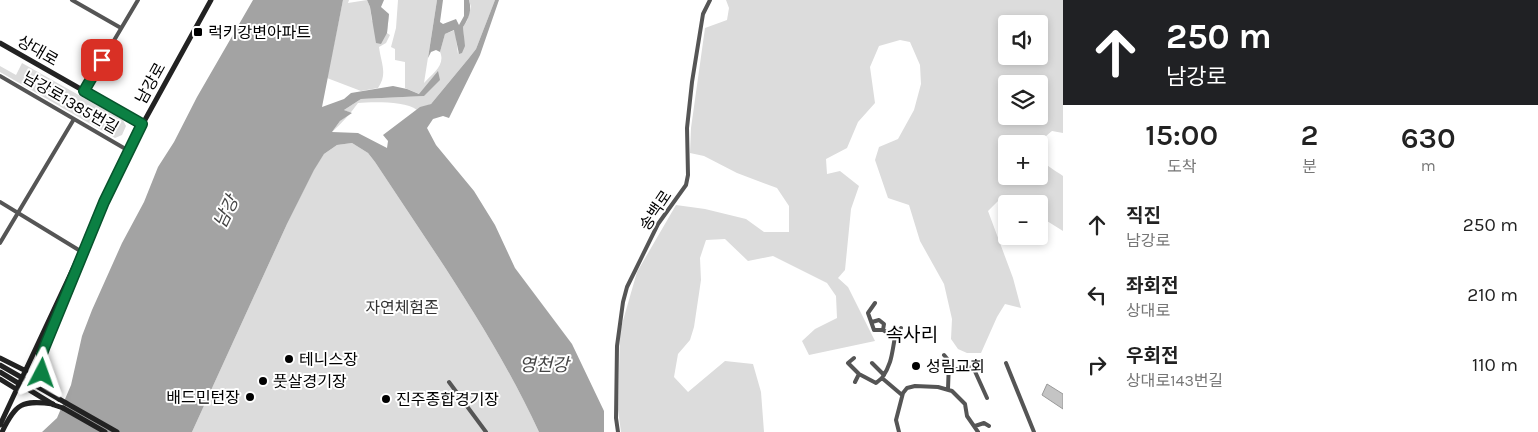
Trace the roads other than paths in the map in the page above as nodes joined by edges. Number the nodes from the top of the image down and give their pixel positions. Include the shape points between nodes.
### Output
1 (72, 0) edge
2 (138, 0) edge
3 (211, 0) edge
4 (710, 0) edge
5 (121, 28) junction
6 (0, 43) edge
7 (0, 76) edge
8 (84, 91) junction
9 (74, 119) junction
10 (142, 124) junction
11 (128, 151) junction
12 (0, 202) edge
13 (17, 212) junction
14 (91, 234) junction
15 (0, 243) edge
16 (82, 252) junction
17 (875, 303) dead end
18 (872, 322) junction
19 (901, 328) dead end
20 (883, 330) junction
21 (896, 337) junction
22 (944, 355) dead end
23 (0, 358) edge
24 (854, 358) dead end
25 (872, 363) dead end
26 (1006, 363) dead end
27 (0, 365) edge
28 (950, 370) junction
29 (26, 371) junction
30 (0, 372) edge
31 (859, 374) junction
32 (883, 377) junction
33 (0, 379) edge
34 (450, 382) dead end
35 (855, 382) dead end
36 (16, 389) junction
37 (948, 389) junction
38 (902, 395) junction
39 (987, 398) dead end
40 (60, 399) junction
41 (54, 404) junction
42 (0, 425) edge
43 (975, 426) junction
44 (989, 426) dead end
45 (2, 432) edge
46 (105, 432) edge
47 (117, 432) edge
48 (486, 432) edge
49 (618, 432) edge
50 (900, 432) edge
51 (978, 432) edge
52 (1034, 432) edge

1 - 5 street
2 - 5 street
3 - 10 street, 남강로
4 - 49 street, 송백로 via 703,14 691,89 686,185 658,224 622,302 616,346
5 - 8 street
6 - 8 street, 상대로
7 - 9 street, 남강로1385번길
8 - 10 street, 상대로
9 - 11 street, 남강로1385번길
9 - 13 street
10 - 11 street, 남강로
11 - 14 street, 남강로
12 - 13 street
13 - 15 street
13 - 16 street
14 - 16 street, 남강로
14 - 40 street via 42,354 45,380
16 - 29 street, 남강로
17 - 18 street via 868,310
18 - 20 street via 874,330
18 - 20 street via 879,320 884,324
19 - 21 street
20 - 21 street
21 - 32 street via 894,353
22 - 28 street
23 - 29 street
24 - 31 street via 848,363
25 - 32 street
26 - 52 street
27 - 40 street, bridge
28 - 37 street
28 - 39 street via 973,368
29 - 36 street, 남강로
30 - 41 street, bridge
31 - 32 street via 876,383
31 - 35 street
32 - 38 street
33 - 36 street
34 - 48 street
36 - 42 street, 남강로
37 - 38 street via 915,386
37 - 43 street via 965,404 967,416
38 - 50 street via 896,420
40 - 47 street
41 - 45 street via 34,401 21,405
41 - 46 street, bridge
43 - 44 street via 984,423
43 - 51 street

